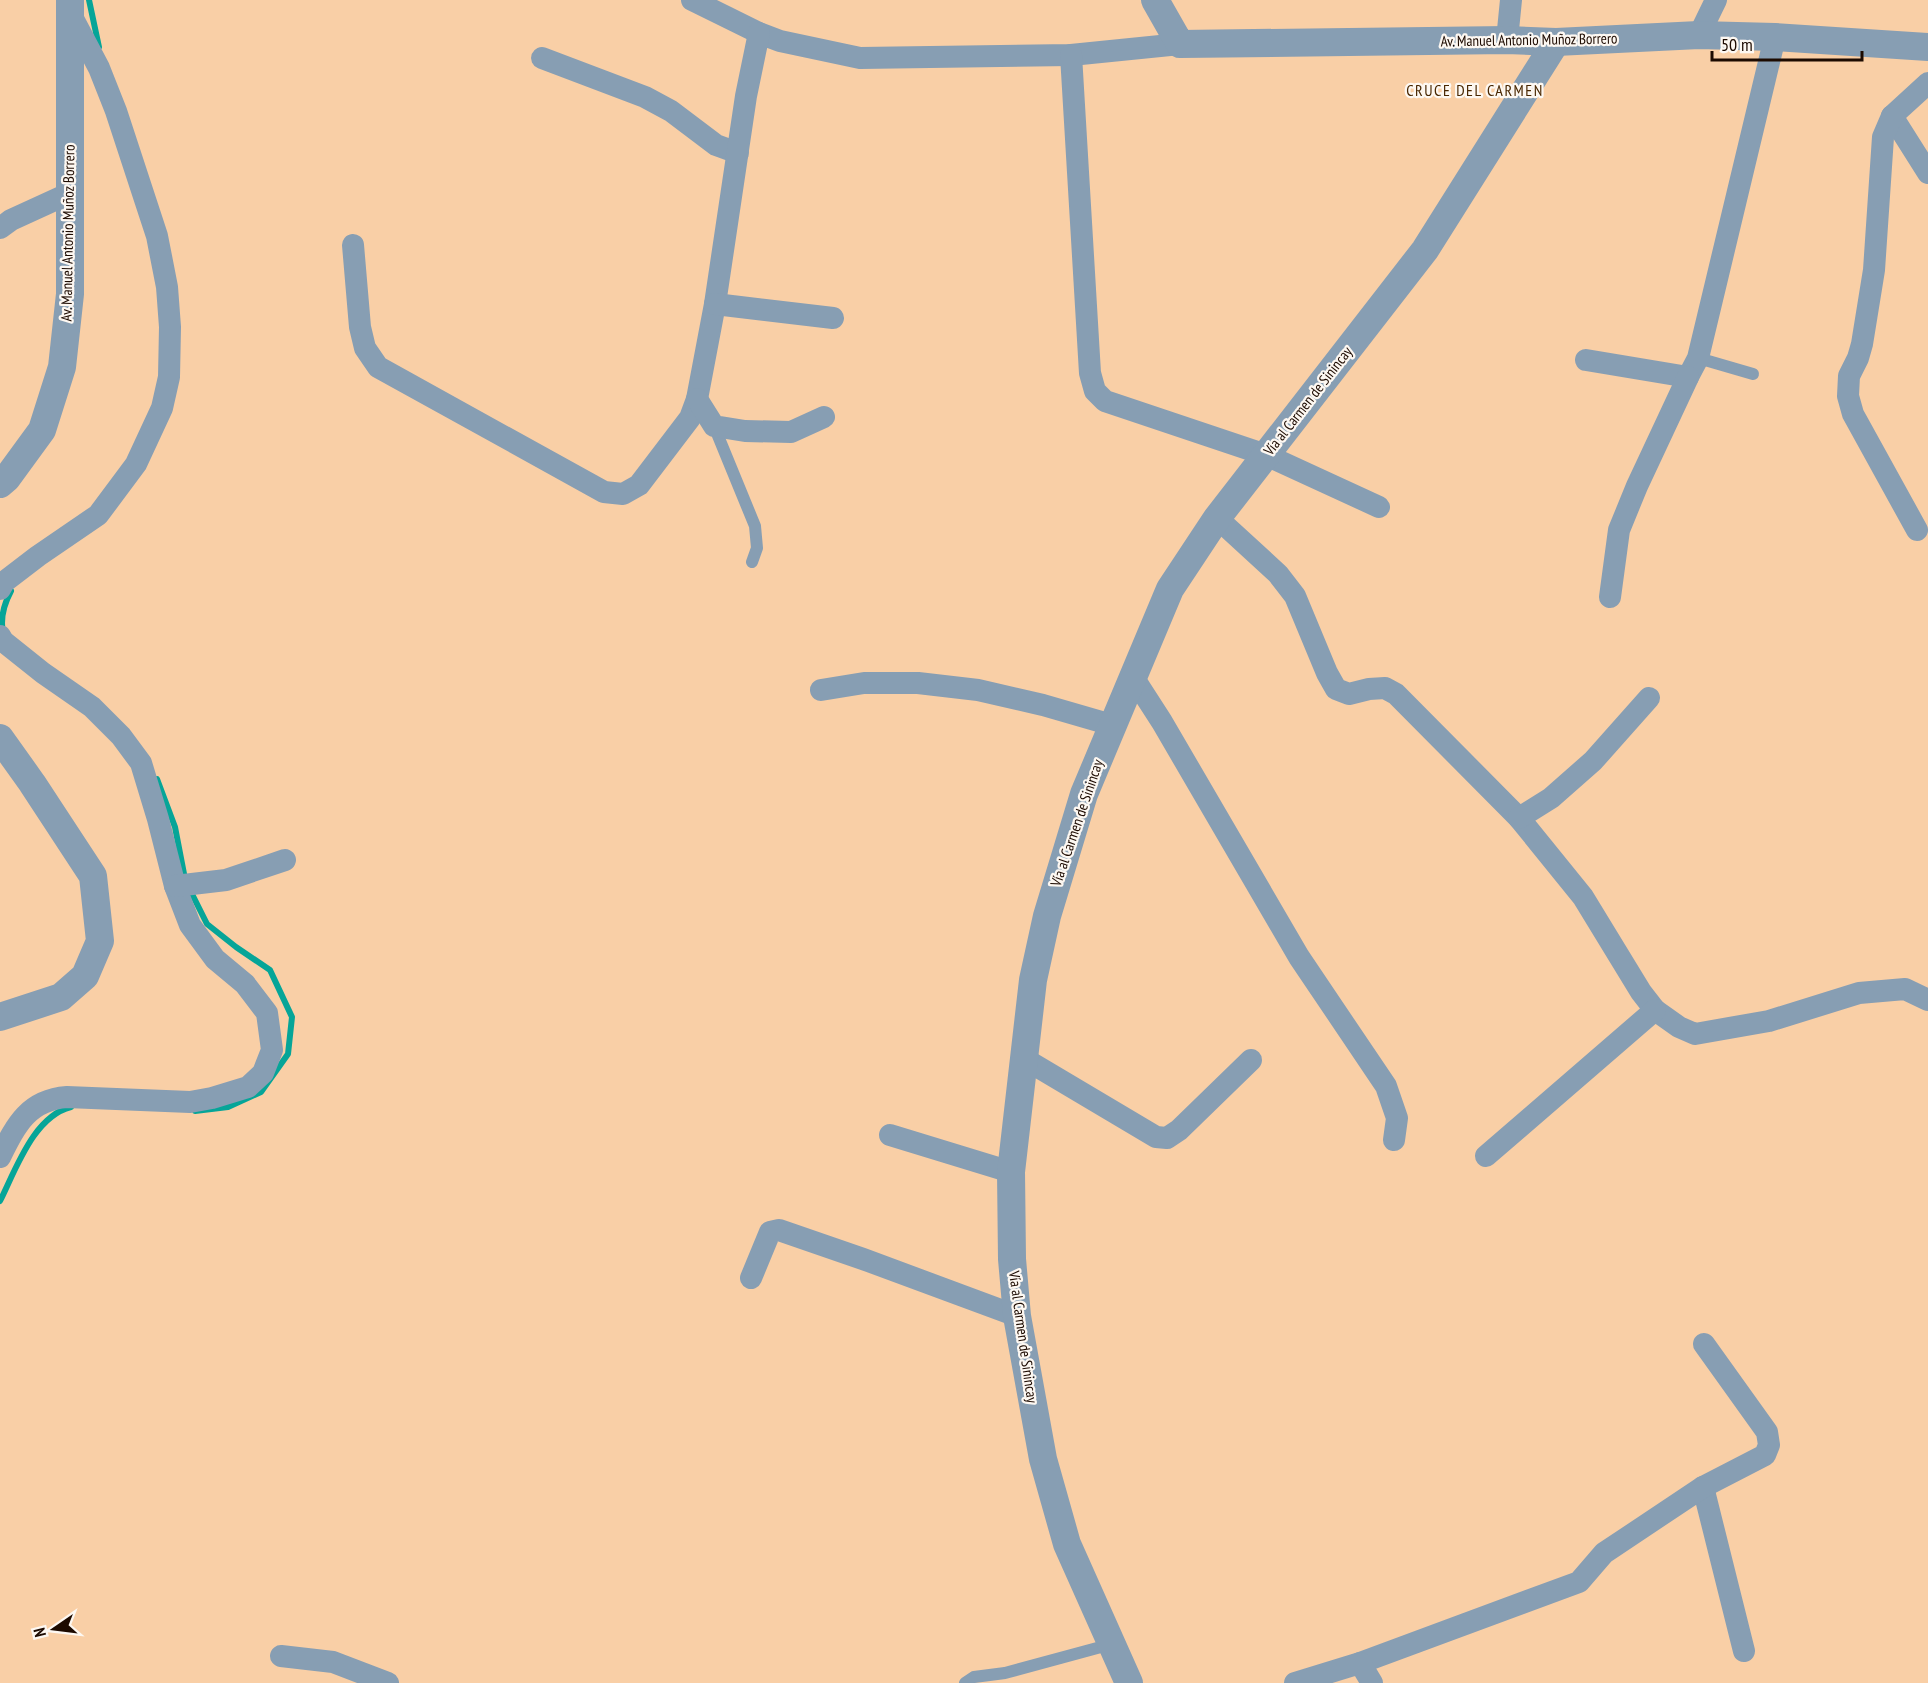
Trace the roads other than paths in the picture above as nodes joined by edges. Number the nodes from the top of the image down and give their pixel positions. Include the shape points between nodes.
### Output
1 (692, 0) edge
2 (1155, 0) edge
3 (1511, 0) edge
4 (1716, 0) edge
5 (70, 8) edge
6 (759, 33) junction
7 (1699, 35) junction
8 (1776, 38) junction
9 (1507, 40) junction
10 (1556, 42) junction
11 (1180, 44) junction
12 (1928, 47) edge
13 (1071, 55) junction
14 (542, 58) dead end
15 (1928, 83) edge
16 (1892, 116) junction
17 (738, 153) junction
18 (1928, 173) edge
19 (70, 193) junction
20 (0, 228) edge
21 (354, 245) dead end
22 (715, 304) junction
23 (833, 318) dead end
24 (1586, 360) dead end
25 (1693, 368) junction
26 (1754, 374) dead end
27 (697, 399) junction
28 (824, 417) dead end
29 (714, 426) junction
30 (1266, 455) junction
31 (0, 484) edge
32 (1379, 507) dead end
33 (1217, 518) junction
34 (1917, 530) dead end
35 (752, 562) dead end
36 (0, 589) edge
37 (1610, 597) dead end
38 (0, 636) edge
39 (1133, 677) junction
40 (821, 690) dead end
41 (1649, 698) dead end
42 (1112, 725) junction
43 (0, 738) edge
44 (1519, 818) junction
45 (285, 860) dead end
46 (175, 886) junction
47 (1928, 1000) edge
48 (1655, 1010) junction
49 (0, 1017) edge
50 (1023, 1058) junction
51 (1251, 1060) dead end
52 (890, 1135) dead end
53 (1394, 1140) dead end
54 (1486, 1156) dead end
55 (0, 1157) edge
56 (1011, 1173) junction
57 (751, 1278) dead end
58 (1017, 1316) junction
59 (1704, 1344) dead end
60 (1703, 1487) junction
61 (1112, 1644) junction
62 (1744, 1651) dead end
63 (281, 1656) dead end
64 (1360, 1663) junction
65 (388, 1683) edge
66 (965, 1683) edge
67 (1129, 1683) edge
68 (1295, 1683) edge
69 (1372, 1683) edge

1 - 6 street
2 - 11 street
3 - 9 street
4 - 7 street
5 - 19 street, Av. Manuel Antonio Muñoz Borrero
5 - 36 street via 116,111 158,236 167,287 169,377 162,408 136,464 98,515 38,556
6 - 13 street via 861,58
6 - 17 street
7 - 8 street, Av. Manuel Antonio Muñoz Borrero
7 - 10 street, Av. Manuel Antonio Muñoz Borrero
8 - 12 street, Av. Manuel Antonio Muñoz Borrero
8 - 25 street
9 - 10 street, Av. Manuel Antonio Muñoz Borrero
9 - 11 street, Av. Manuel Antonio Muñoz Borrero
10 - 30 street, Vía al Carmen de Sinincay via 1425,250
11 - 13 street
13 - 30 street via 1090,373 1095,391 1105,401
14 - 17 street via 645,97 716,145
15 - 16 street
16 - 18 street
16 - 34 street via 1883,137 1874,270 1858,358 1849,376 1848,396 1853,414
17 - 22 street
19 - 20 street
19 - 31 street, Av. Manuel Antonio Muñoz Borrero via 70,294 62,367 42,430
21 - 27 street via 360,327 365,348 378,367 604,492 623,494 639,485 690,418
22 - 23 street
22 - 27 street
24 - 25 street
25 - 26 lane
25 - 37 street via 1619,530
27 - 29 street
28 - 29 street via 790,432
29 - 35 lane via 755,526 757,548
30 - 32 street
30 - 33 street, Vía al Carmen de Sinincay
33 - 39 street, Vía al Carmen de Sinincay via 1170,589
33 - 44 street via 1278,574 1295,596 1336,689 1348,694 1385,688 1396,694
38 - 46 street via 43,673 92,707 141,763
39 - 42 street, Vía al Carmen de Sinincay
39 - 53 street via 1299,957 1386,1086 1397,1118
40 - 42 street via 864,683 918,683 978,690
41 - 44 street via 1593,761 1551,798
42 - 50 street, Vía al Carmen de Sinincay via 1084,794 1047,916 1033,980
43 - 49 street via 93,876 100,941 85,976 61,997
44 - 48 street via 1583,897
45 - 46 street via 226,880
46 - 55 street via 190,925 215,959 245,984 267,1013 272,1050 263,1073 248,1087 190,1102 53,1098 27,1114
47 - 48 street via 1905,989 1859,993 1769,1021 1695,1034
48 - 54 street
50 - 51 street via 1156,1137 1167,1138
50 - 56 street, Vía al Carmen de Sinincay
52 - 56 street
56 - 58 street, Vía al Carmen de Sinincay
57 - 58 street via 770,1232 779,1230
58 - 61 street, Vía al Carmen de Sinincay via 1046,1470 1067,1544
59 - 60 street via 1767,1432 1769,1445 1765,1455
60 - 62 street
60 - 64 street via 1604,1553 1579,1582
61 - 66 lane via 1005,1673 974,1677
61 - 67 street, Vía al Carmen de Sinincay
63 - 65 street via 333,1662
64 - 68 street
64 - 69 street

